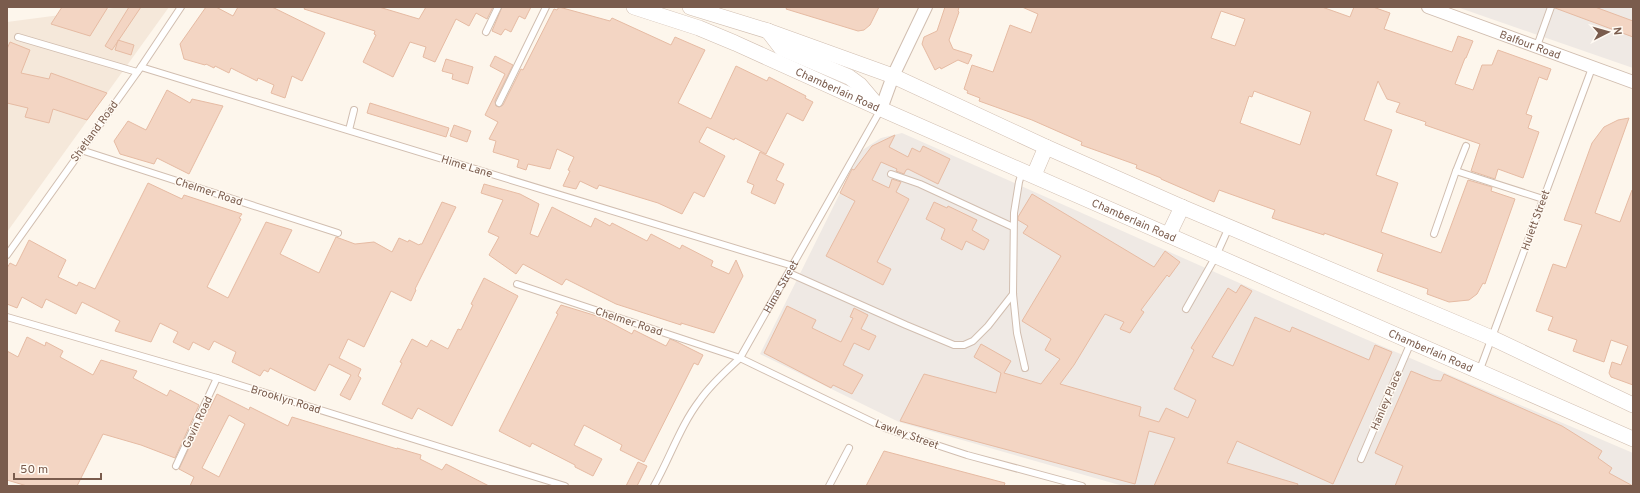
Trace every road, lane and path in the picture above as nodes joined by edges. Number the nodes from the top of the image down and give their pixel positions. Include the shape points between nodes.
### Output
1 (181, 7) edge
2 (498, 7) edge
3 (546, 7) edge
4 (634, 7) edge
5 (690, 7) edge
6 (926, 7) edge
7 (1428, 7) edge
8 (1551, 7) edge
9 (741, 23) junction
10 (768, 31) junction
11 (486, 32) dead end
12 (18, 37) dead end
13 (735, 43) junction
14 (1537, 46) junction
15 (141, 67) junction
16 (1592, 68) junction
17 (137, 72) junction
18 (893, 76) junction
19 (1633, 82) edge
20 (499, 103) dead end
21 (881, 109) junction
22 (354, 110) dead end
23 (349, 130) junction
24 (1466, 146) dead end
25 (1046, 147) junction
26 (81, 150) junction
27 (1456, 171) junction
28 (1028, 173) junction
29 (892, 174) dead end
30 (1543, 199) junction
31 (1182, 207) junction
32 (1014, 227) junction
33 (1229, 227) junction
34 (338, 233) dead end
35 (1169, 234) junction
36 (1434, 234) dead end
37 (7, 255) edge
38 (1216, 256) junction
39 (793, 266) junction
40 (788, 273) junction
41 (517, 284) dead end
42 (1013, 294) junction
43 (1186, 309) dead end
44 (7, 317) edge
45 (1492, 338) junction
46 (1411, 342) junction
47 (740, 358) junction
48 (1025, 368) dead end
49 (1479, 372) junction
50 (217, 378) junction
51 (1633, 405) edge
52 (1633, 439) edge
53 (849, 448) dead end
54 (1361, 459) dead end
55 (176, 466) dead end
56 (564, 486) edge
57 (654, 486) edge
58 (829, 486) edge
59 (1082, 486) edge

1 - 15 lane, Shetland Road
2 - 11 lane
3 - 20 lane
4 - 13 street, Chamberlain Road via 699,28
5 - 9 street
6 - 18 street, Hime Street
7 - 14 street, Balfour Road
8 - 14 lane
9 - 10 street
9 - 13 street
10 - 18 street
10 - 21 street via 781,48 849,77 860,85
12 - 17 lane
13 - 21 street, Chamberlain Road
14 - 16 street, Balfour Road
15 - 17 lane, Shetland Road
15 - 23 lane, Hime Lane
16 - 19 street, Balfour Road
16 - 30 lane, Hulett Street
17 - 26 lane, Shetland Road
18 - 21 street, Hime Street
18 - 25 street
21 - 28 street, Chamberlain Road
21 - 39 lane, Hime Street
22 - 23 lane
23 - 39 lane, Hime Lane
24 - 27 lane
25 - 28 street
25 - 31 street
26 - 34 lane, Chelmer Road
26 - 37 lane, Shetland Road
27 - 30 lane
27 - 36 lane
28 - 32 lane via 1018,190
28 - 35 street, Chamberlain Road
29 - 32 lane
30 - 45 lane, Hulett Street
31 - 33 street
31 - 35 street
32 - 42 lane
33 - 38 lane
33 - 45 street
35 - 38 street, Chamberlain Road
38 - 43 lane
38 - 46 street, Chamberlain Road
39 - 40 lane, Hime Street
40 - 42 lane via 954,345 973,342
40 - 47 lane, Hime Street
41 - 47 lane, Chelmer Road
42 - 48 lane via 1018,339
44 - 50 lane, Brooklyn Road
45 - 49 lane, Hulett Street
45 - 51 street
46 - 49 street, Chamberlain Road
46 - 54 lane, Hanley Place
47 - 57 lane, Hime Street via 700,400 674,443
47 - 59 lane, Lawley Street via 885,428 967,455
49 - 52 street, Chamberlain Road
50 - 55 lane, Gavin Road
50 - 56 lane, Brooklyn Road
53 - 58 lane

